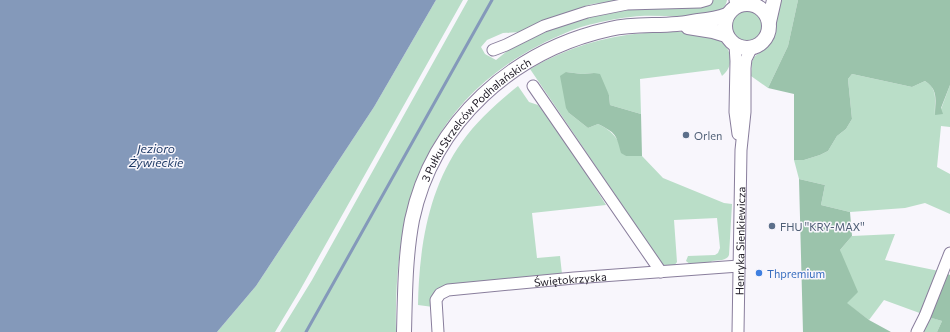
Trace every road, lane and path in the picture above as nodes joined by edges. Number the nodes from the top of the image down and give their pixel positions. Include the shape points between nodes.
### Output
1 (707, 0) edge
2 (774, 0) edge
3 (756, 2) edge
4 (733, 7) edge
5 (769, 22) junction
6 (676, 24) junction
7 (731, 40) junction
8 (752, 48) junction
9 (493, 50) dead end
10 (533, 86) dead end
11 (741, 150) junction
12 (950, 253) edge
13 (739, 266) junction
14 (661, 272) junction
15 (404, 332) edge
16 (438, 332) edge
17 (738, 332) edge
18 (917, 332) edge

1 - 9 street via 627,4 587,12 544,26
2 - 5 main road
3 - 4 main road
3 - 5 main road
4 - 6 main road via 715,19
4 - 7 main road via 725,25
5 - 8 main road via 765,39
6 - 7 main road via 716,31
6 - 15 main road, 3 Pułku Strzelców Podhalańskich via 626,26 570,40 511,72 473,105 435,158 416,207 406,263
7 - 8 main road via 741,48
7 - 11 street, Henryka Sienkiewicza via 736,61 735,112
8 - 11 street, Henryka Sienkiewicza via 745,65 745,112
10 - 14 street
11 - 13 street, Henryka Sienkiewicza
12 - 18 street via 926,316
13 - 14 street, Świętokrzyska
13 - 17 street, Henryka Sienkiewicza
14 - 16 street, Świętokrzyska via 574,278 484,290 448,290 440,294 436,300

